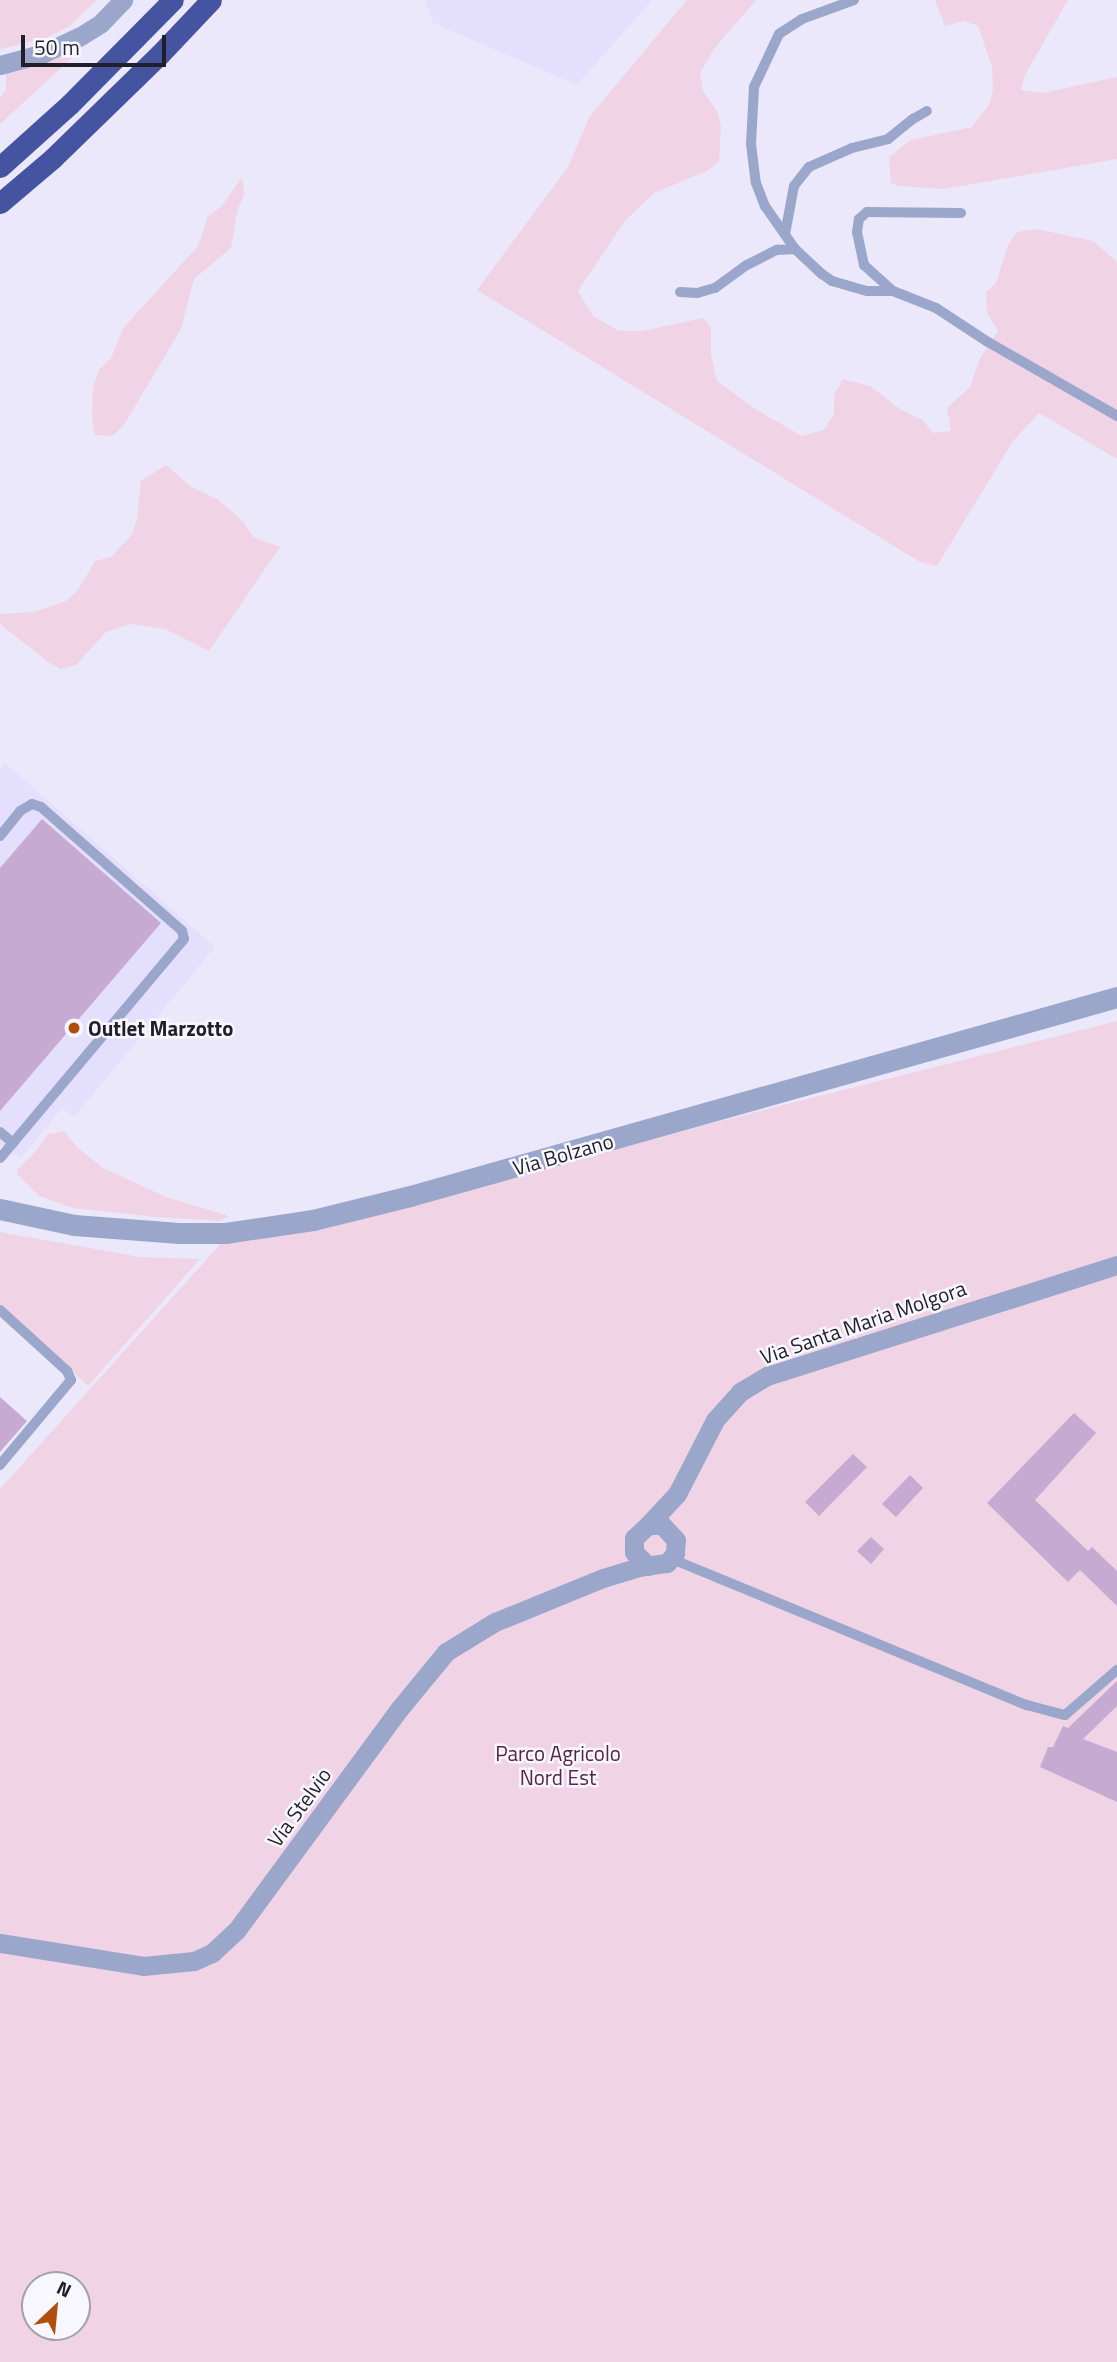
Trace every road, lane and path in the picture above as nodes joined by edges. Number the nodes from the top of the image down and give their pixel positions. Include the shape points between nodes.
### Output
1 (123, 0) edge
2 (173, 0) edge
3 (211, 0) edge
4 (854, 0) edge
5 (0, 65) edge
6 (927, 111) dead end
7 (0, 167) edge
8 (3, 201) edge
9 (961, 213) dead end
10 (785, 235) junction
11 (795, 249) junction
12 (893, 290) junction
13 (680, 292) dead end
14 (1117, 416) edge
15 (0, 836) edge
16 (1117, 998) edge
17 (0, 1132) edge
18 (13, 1143) junction
19 (0, 1158) edge
20 (0, 1209) edge
21 (1117, 1265) edge
22 (0, 1310) edge
23 (0, 1465) edge
24 (677, 1494) junction
25 (648, 1525) junction
26 (674, 1534) junction
27 (633, 1545) junction
28 (672, 1559) junction
29 (648, 1566) junction
30 (603, 1578) junction
31 (1117, 1670) edge
32 (0, 1943) edge

1 - 5 street via 102,23 79,37
2 - 7 highway
3 - 8 highway
4 - 10 lane via 802,19 779,34 754,87 751,144 756,183
6 - 10 lane via 888,139 852,148 809,167 794,186
9 - 12 lane via 867,212 859,219 858,245 864,265
10 - 11 lane
11 - 12 lane via 832,281 868,291
11 - 13 lane via 777,250 715,288
12 - 14 lane via 936,308
15 - 18 lane via 20,811 32,803 41,807 182,931 184,939
16 - 20 street, Via Bolzano via 313,1220 225,1233 153,1232 74,1225
17 - 18 lane
18 - 19 lane
21 - 24 street, Via Santa Maria Molgora via 767,1376 740,1392 715,1420
22 - 23 lane via 67,1371 71,1380
24 - 25 street
24 - 26 street
25 - 26 street via 662,1525
25 - 27 street via 637,1533
26 - 28 street via 677,1547
27 - 29 street via 637,1558
27 - 30 street, Via Stelvio
28 - 29 street via 661,1566
28 - 31 lane via 1027,1705 1065,1714
29 - 30 street, Via Stelvio
30 - 32 street, Via Stelvio via 495,1622 446,1652 236,1931 212,1953 194,1961 144,1966

